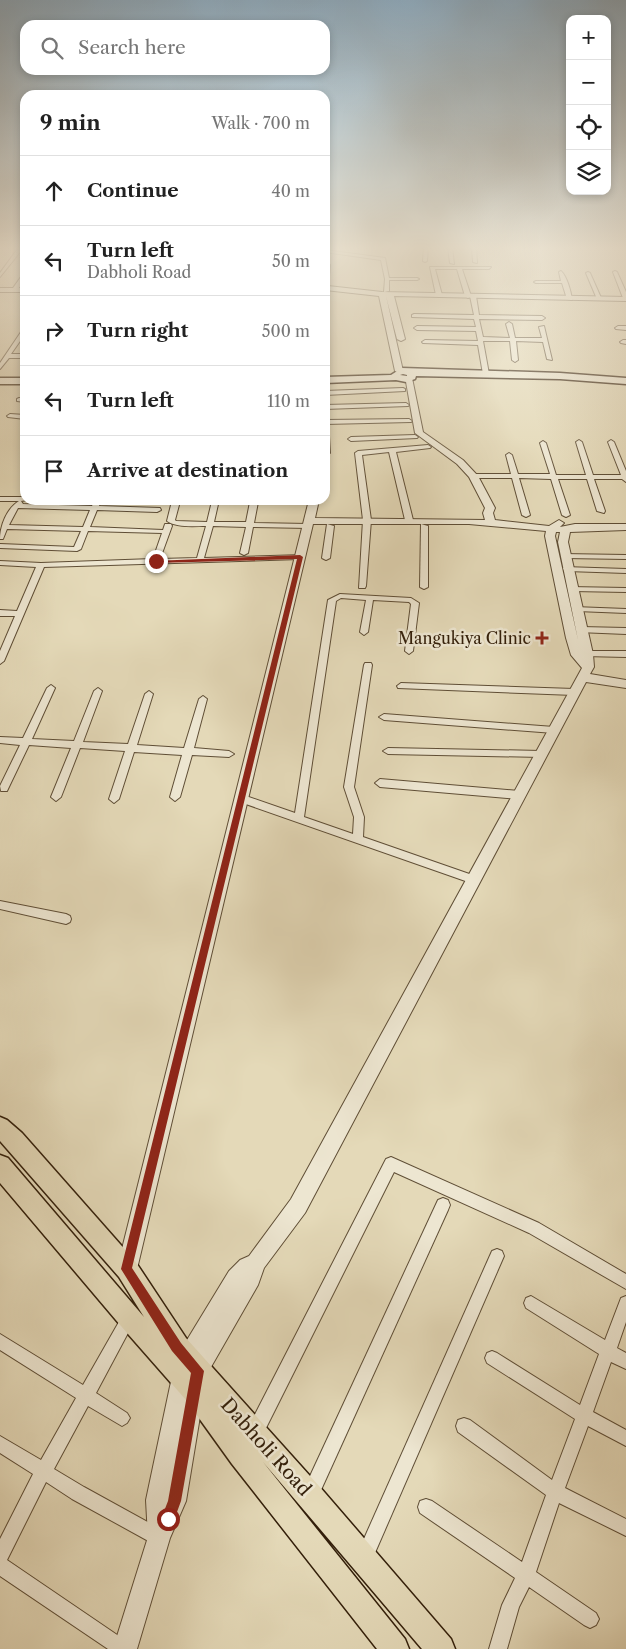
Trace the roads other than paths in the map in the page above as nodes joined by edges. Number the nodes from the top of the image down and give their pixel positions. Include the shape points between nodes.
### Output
1 (392, 324) edge
2 (478, 324) edge
3 (509, 324) dead end
4 (542, 327) dead end
5 (417, 328) dead end
6 (618, 328) dead end
7 (626, 328) edge
8 (479, 329) junction
9 (20, 338) edge
10 (513, 339) junction
11 (545, 340) junction
12 (481, 341) junction
13 (17, 342) joint
14 (425, 342) dead end
15 (8, 356) junction
16 (20, 356) edge
17 (550, 359) dead end
18 (515, 360) dead end
19 (0, 367) edge
20 (330, 374) edge
21 (486, 374) junction
22 (403, 375) junction
23 (0, 376) edge
24 (20, 376) edge
25 (330, 380) edge
26 (0, 381) edge
27 (20, 381) edge
28 (626, 381) edge
29 (626, 386) edge
30 (403, 390) junction
31 (330, 393) edge
32 (406, 405) junction
33 (330, 406) edge
34 (10, 416) dead end
35 (20, 417) edge
36 (409, 421) junction
37 (330, 422) edge
38 (415, 437) junction
39 (351, 439) dead end
40 (543, 442) dead end
41 (579, 442) dead end
42 (611, 442) dead end
43 (428, 447) junction
44 (392, 450) junction
45 (509, 455) dead end
46 (473, 476) junction
47 (515, 477) junction
48 (554, 477) junction
49 (590, 477) junction
50 (626, 478) edge
51 (0, 499) edge
52 (20, 500) edge
53 (20, 503) edge
54 (96, 505) edge
55 (175, 505) edge
56 (215, 505) edge
57 (253, 505) edge
58 (313, 505) edge
59 (16, 506) junction
60 (95, 508) junction
61 (157, 510) dead end
62 (601, 511) dead end
63 (526, 514) dead end
64 (566, 515) dead end
65 (490, 518) junction
66 (410, 520) junction
67 (626, 521) edge
68 (308, 523) junction
69 (367, 523) junction
70 (479, 523) junction
71 (210, 524) junction
72 (250, 524) junction
73 (168, 526) dead end
74 (330, 526) junction
75 (424, 526) junction
76 (626, 527) edge
77 (87, 528) junction
78 (552, 528) junction
79 (565, 530) junction
80 (2, 531) edge
81 (160, 531) dead end
82 (0, 546) edge
83 (244, 553) dead end
84 (565, 556) junction
85 (300, 557) junction
86 (626, 557) edge
87 (326, 558) dead end
88 (200, 560) junction
89 (156, 561) junction
90 (0, 563) edge
91 (42, 565) junction
92 (567, 569) junction
93 (626, 571) edge
94 (362, 586) dead end
95 (424, 587) dead end
96 (572, 589) junction
97 (626, 590) edge
98 (370, 597) junction
99 (577, 610) junction
100 (626, 611) edge
101 (0, 612) edge
102 (19, 614) junction
103 (581, 630) junction
104 (626, 631) edge
105 (364, 632) dead end
106 (0, 638) edge
107 (10, 639) junction
108 (409, 651) dead end
109 (626, 654) edge
110 (0, 661) edge
111 (368, 665) dead end
112 (586, 666) junction
113 (626, 684) edge
114 (401, 686) dead end
115 (51, 688) dead end
116 (98, 691) dead end
117 (574, 692) junction
118 (149, 694) dead end
119 (203, 700) dead end
120 (384, 717) dead end
121 (554, 730) junction
122 (0, 740) edge
123 (26, 741) junction
124 (77, 745) junction
125 (131, 748) junction
126 (388, 751) dead end
127 (188, 752) junction
128 (229, 754) dead end
129 (541, 754) junction
130 (380, 783) dead end
131 (4, 788) dead end
132 (519, 795) junction
133 (56, 797) dead end
134 (175, 797) dead end
135 (114, 799) dead end
136 (242, 799) junction
137 (300, 819) junction
138 (358, 840) junction
139 (474, 880) junction
140 (0, 906) edge
141 (66, 919) dead end
142 (0, 1127) edge
143 (0, 1166) edge
144 (443, 1205) dead end
145 (497, 1256) dead end
146 (126, 1269) junction
147 (626, 1282) edge
148 (531, 1303) dead end
149 (626, 1303) edge
150 (129, 1318) junction
151 (0, 1341) edge
152 (608, 1352) junction
153 (492, 1358) dead end
154 (626, 1362) edge
155 (190, 1374) junction
156 (86, 1394) junction
157 (584, 1416) junction
158 (122, 1418) dead end
159 (464, 1426) dead end
160 (254, 1434) junction
161 (626, 1438) edge
162 (0, 1444) edge
163 (43, 1472) junction
164 (555, 1492) junction
165 (310, 1495) junction
166 (426, 1507) dead end
167 (626, 1528) edge
168 (159, 1537) junction
169 (0, 1556) edge
170 (363, 1559) junction
171 (0, 1566) edge
172 (526, 1574) junction
173 (590, 1619) dead end
174 (124, 1649) edge
175 (395, 1649) edge
176 (441, 1649) edge
177 (498, 1649) edge

1 - 22 street
2 - 8 street
3 - 10 street
4 - 11 street
5 - 8 street
6 - 7 street
8 - 12 street
9 - 13 street
10 - 11 street
10 - 12 street
10 - 18 street
11 - 17 street
12 - 14 street
12 - 21 street
13 - 15 street
15 - 16 street
15 - 19 street
20 - 22 main road
21 - 22 main road
21 - 28 main road
22 - 25 main road
22 - 29 main road
22 - 30 street
22 - 46 street via 419,433 455,458
23 - 24 main road
26 - 27 main road
30 - 31 street
30 - 32 street
32 - 33 street
32 - 36 street
34 - 35 street
36 - 37 street
36 - 38 street
38 - 39 street
38 - 43 street
40 - 48 street
41 - 49 street
42 - 50 street
43 - 44 street
43 - 65 street via 462,472
44 - 66 street
44 - 69 street via 358,453
45 - 47 street
46 - 47 street
46 - 65 street via 490,508
47 - 48 street
47 - 63 street
48 - 49 street
48 - 64 street
49 - 50 street
49 - 62 street
51 - 52 street
53 - 59 street
54 - 60 street
55 - 71 street via 172,522
56 - 71 street
57 - 72 street
58 - 68 street
59 - 60 street
59 - 80 street
60 - 61 street
60 - 77 street
65 - 70 street
65 - 78 street
66 - 69 street
66 - 70 street
67 - 78 street via 574,520
68 - 69 street
68 - 72 street
68 - 74 street
68 - 85 street
69 - 74 street
69 - 75 street
69 - 94 street
70 - 75 street via 470,526
71 - 72 street
71 - 88 street
72 - 83 street
73 - 89 street
74 - 87 street
75 - 95 street
76 - 79 street via 575,527
77 - 80 street
77 - 81 street
77 - 82 street via 77,549
78 - 79 street
78 - 112 street via 550,536 572,638 577,655
79 - 84 street
84 - 86 street
84 - 92 street
85 - 88 street
85 - 136 street
88 - 89 street
89 - 91 street
90 - 91 street
91 - 102 street
92 - 93 street
92 - 96 street
96 - 97 street
96 - 99 street
98 - 105 street
98 - 108 street via 406,598 415,603
98 - 137 street via 340,596 332,600
99 - 100 street
99 - 103 street
101 - 102 street
102 - 107 street
103 - 104 street
103 - 112 street
106 - 107 street
107 - 110 street
109 - 112 street
111 - 138 street via 350,780 359,817
112 - 113 street
112 - 117 street
114 - 117 street
115 - 123 street
116 - 124 street
117 - 121 street
118 - 125 street
119 - 127 street
120 - 121 street
121 - 129 street
122 - 123 street
123 - 124 street
123 - 131 street
124 - 125 street
124 - 133 street
125 - 127 street
125 - 135 street
126 - 129 street
127 - 128 street
127 - 134 street
129 - 132 street
130 - 132 street
132 - 139 street
136 - 137 street
136 - 146 street
137 - 138 street
138 - 139 street
139 - 155 street via 298,1206 256,1263 251,1278
140 - 141 street
142 - 146 main road, Dabholi Road via 15,1140
143 - 150 main road, Dabholi Road
144 - 165 street
145 - 170 street
146 - 155 main road, Dabholi Road
147 - 160 street via 534,1228 391,1164
148 - 152 street
149 - 152 street
150 - 155 main road, Dabholi Road
150 - 156 street
151 - 156 street
152 - 154 street
152 - 157 street
153 - 157 street
155 - 160 main road, Dabholi Road
155 - 168 street via 175,1501
155 - 175 main road, Dabholi Road via 241,1455
156 - 158 street
156 - 163 street
157 - 161 street
157 - 164 street
159 - 164 street
160 - 165 main road, Dabholi Road
162 - 163 street
163 - 168 street
163 - 169 street
164 - 167 street
164 - 172 street
165 - 170 main road, Dabholi Road
166 - 172 street
168 - 174 street
170 - 176 main road, Dabholi Road
171 - 174 street
172 - 173 street
172 - 177 street via 511,1605

